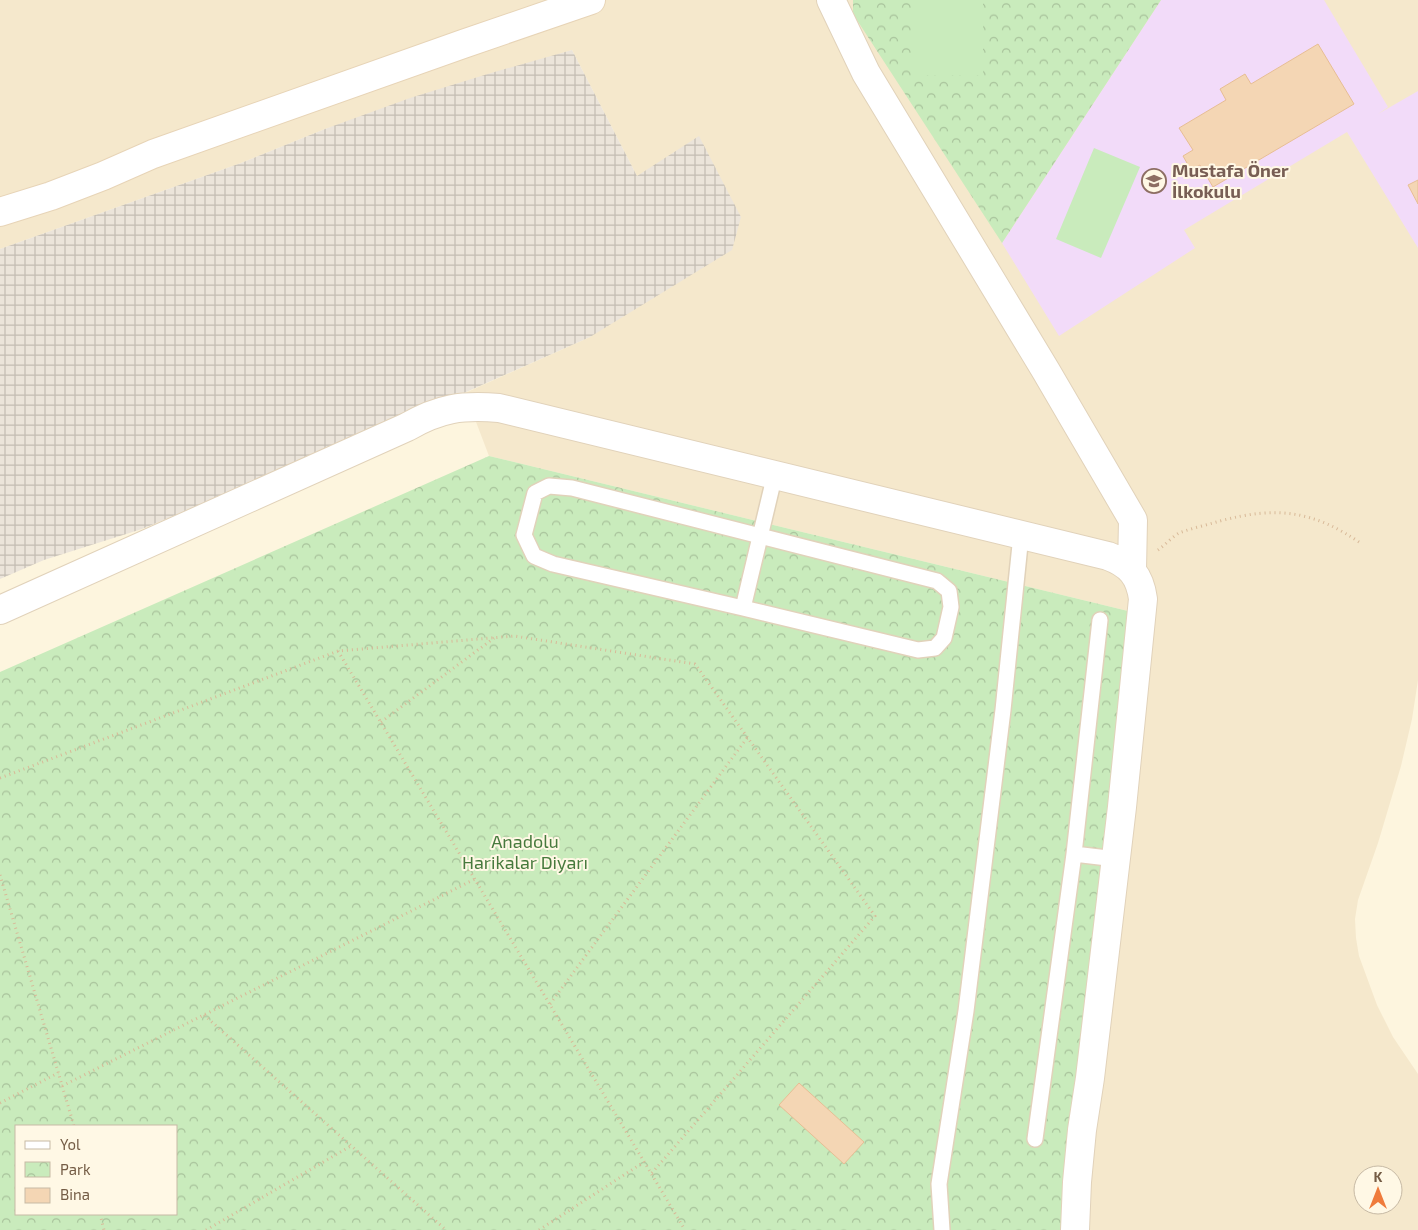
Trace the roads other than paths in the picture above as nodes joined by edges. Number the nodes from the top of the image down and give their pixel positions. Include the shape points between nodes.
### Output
1 (591, 0) edge
2 (831, 0) edge
3 (0, 212) edge
4 (775, 474) junction
5 (761, 535) junction
6 (1021, 535) junction
7 (1132, 570) junction
8 (743, 608) junction
9 (0, 610) edge
10 (1100, 620) dead end
11 (1074, 854) junction
12 (1116, 859) junction
13 (1034, 1139) dead end
14 (942, 1230) edge
15 (1075, 1230) edge

1 - 3 street
2 - 7 street via 866,73 1133,520
4 - 5 lane
4 - 6 street
4 - 9 street via 499,408 459,407 424,418
5 - 8 lane
5 - 8 lane via 937,581 949,591 951,606 944,638 935,648 918,650
5 - 8 lane via 572,488 549,486 534,493 524,535 534,556 552,564
6 - 7 street via 1108,556
6 - 14 lane via 966,1010 939,1184
7 - 12 street via 1138,578 1143,599
10 - 11 lane
11 - 12 lane
11 - 13 lane
12 - 15 street via 1082,1130

